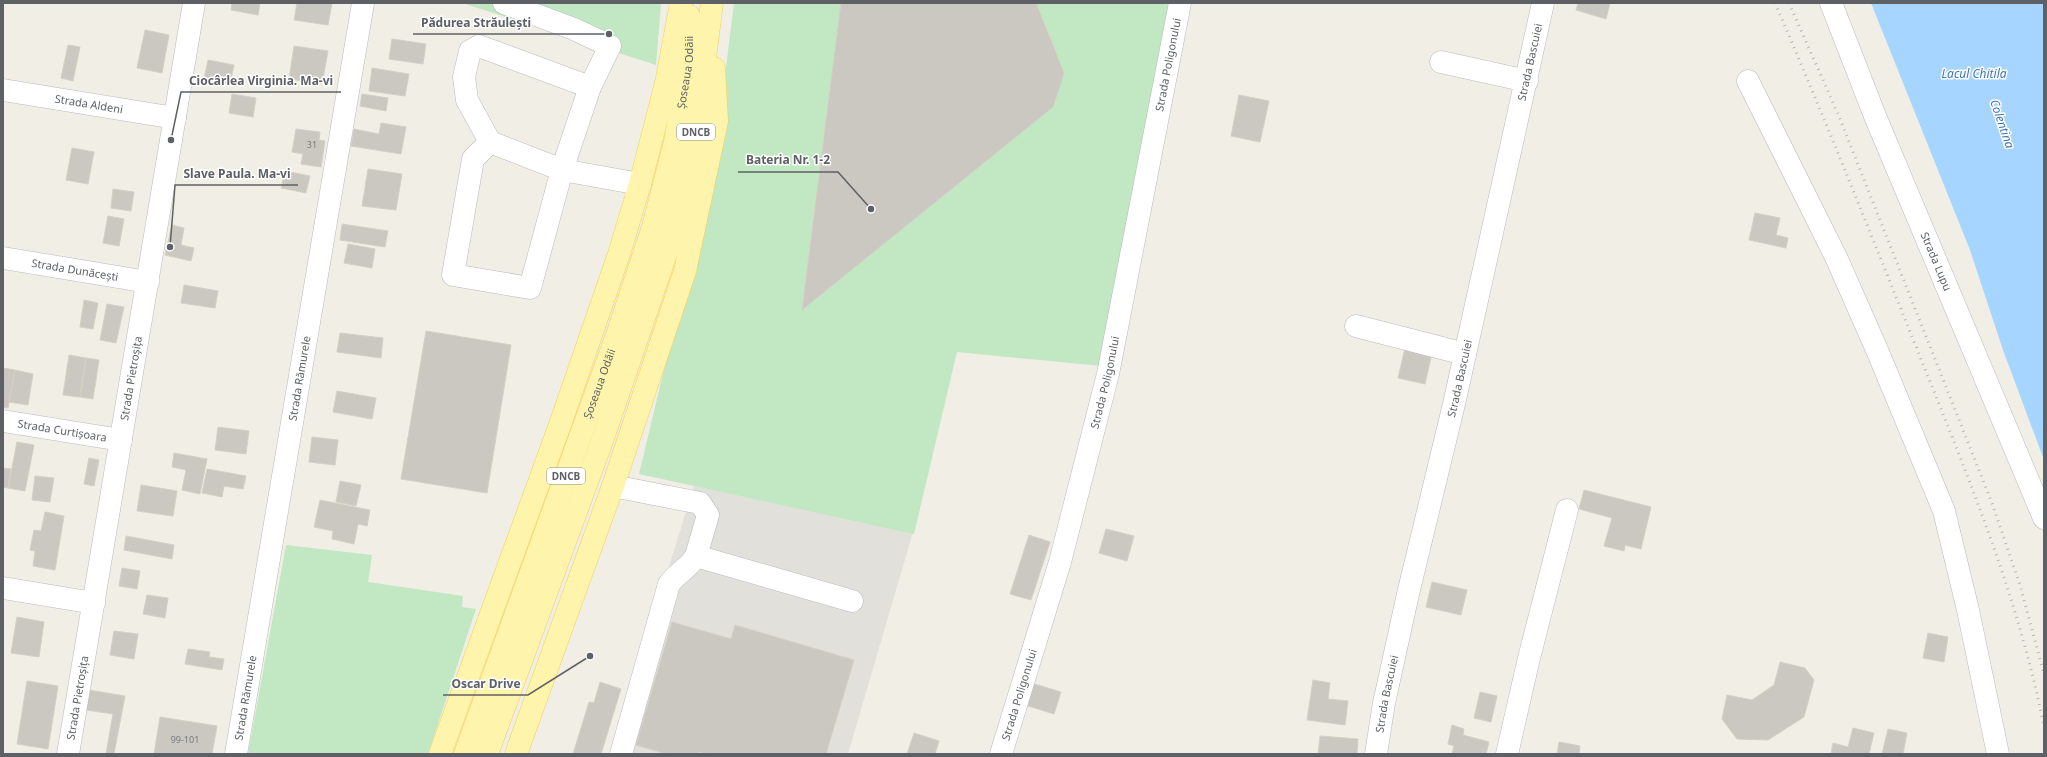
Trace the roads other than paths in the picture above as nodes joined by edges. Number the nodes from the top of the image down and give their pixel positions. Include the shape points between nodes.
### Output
1 (194, 3) edge
2 (363, 3) edge
3 (504, 3) edge
4 (681, 3) edge
5 (689, 3) edge
6 (1180, 3) edge
7 (1543, 3) edge
8 (1831, 3) edge
9 (712, 9) edge
10 (1441, 62) dead end
11 (1527, 80) junction
12 (1748, 81) dead end
13 (590, 87) junction
14 (3, 90) edge
15 (175, 118) junction
16 (490, 142) junction
17 (562, 170) junction
18 (640, 184) junction
19 (3, 258) edge
20 (148, 282) junction
21 (1356, 326) dead end
22 (1465, 354) junction
23 (3, 421) edge
24 (121, 440) junction
25 (613, 486) junction
26 (1567, 510) dead end
27 (2044, 518) edge
28 (696, 556) junction
29 (3, 588) edge
30 (852, 601) dead end
31 (94, 603) junction
32 (485, 728) junction
33 (68, 754) edge
34 (236, 754) edge
35 (440, 754) edge
36 (465, 754) edge
37 (487, 754) edge
38 (516, 754) edge
39 (621, 754) edge
40 (1001, 754) edge
41 (1376, 754) edge
42 (1507, 754) edge
43 (1998, 754) edge

1 - 15 street, Strada Pietroșița
2 - 34 street, Strada Rămurele
3 - 13 street via 574,29 610,46
4 - 18 main road via 666,83
5 - 32 main road, Șoseaua Odăii / DNCB via 689,60 676,142 657,215
6 - 40 street, Strada Poligonului via 1108,374 1062,554
7 - 11 street, Strada Bascuiei
8 - 27 street, Strada Lupu via 1875,116
9 - 25 main road via 717,121 684,271
9 - 32 main road, Șoseaua Odăii / DNCB via 692,160 668,248 602,441
10 - 11 street
11 - 22 street, Strada Bascuiei
12 - 43 street via 1836,257 1944,511 1972,625
13 - 16 street via 479,46 470,51 464,78 467,100
13 - 17 street
14 - 15 street, Strada Aldeni
15 - 20 street, Strada Pietroșița
16 - 17 street
16 - 17 street via 473,159 453,276 530,288
17 - 18 street
18 - 35 main road via 619,254 561,422
19 - 20 street, Strada Dunăcești
20 - 24 street, Strada Pietroșița
21 - 22 street
22 - 41 street, Strada Bascuiei via 1408,594 1384,703
23 - 24 street, Strada Curtișoara
24 - 31 street, Strada Pietroșița
25 - 28 street via 700,503 708,515
25 - 38 main road
26 - 42 street
28 - 30 street
28 - 39 street via 690,566 678,572 669,584
29 - 31 street
31 - 33 street, Strada Pietroșița
32 - 36 main road, Șoseaua Odăii / DNCB
32 - 37 main road, Șoseaua Odăii / DNCB

